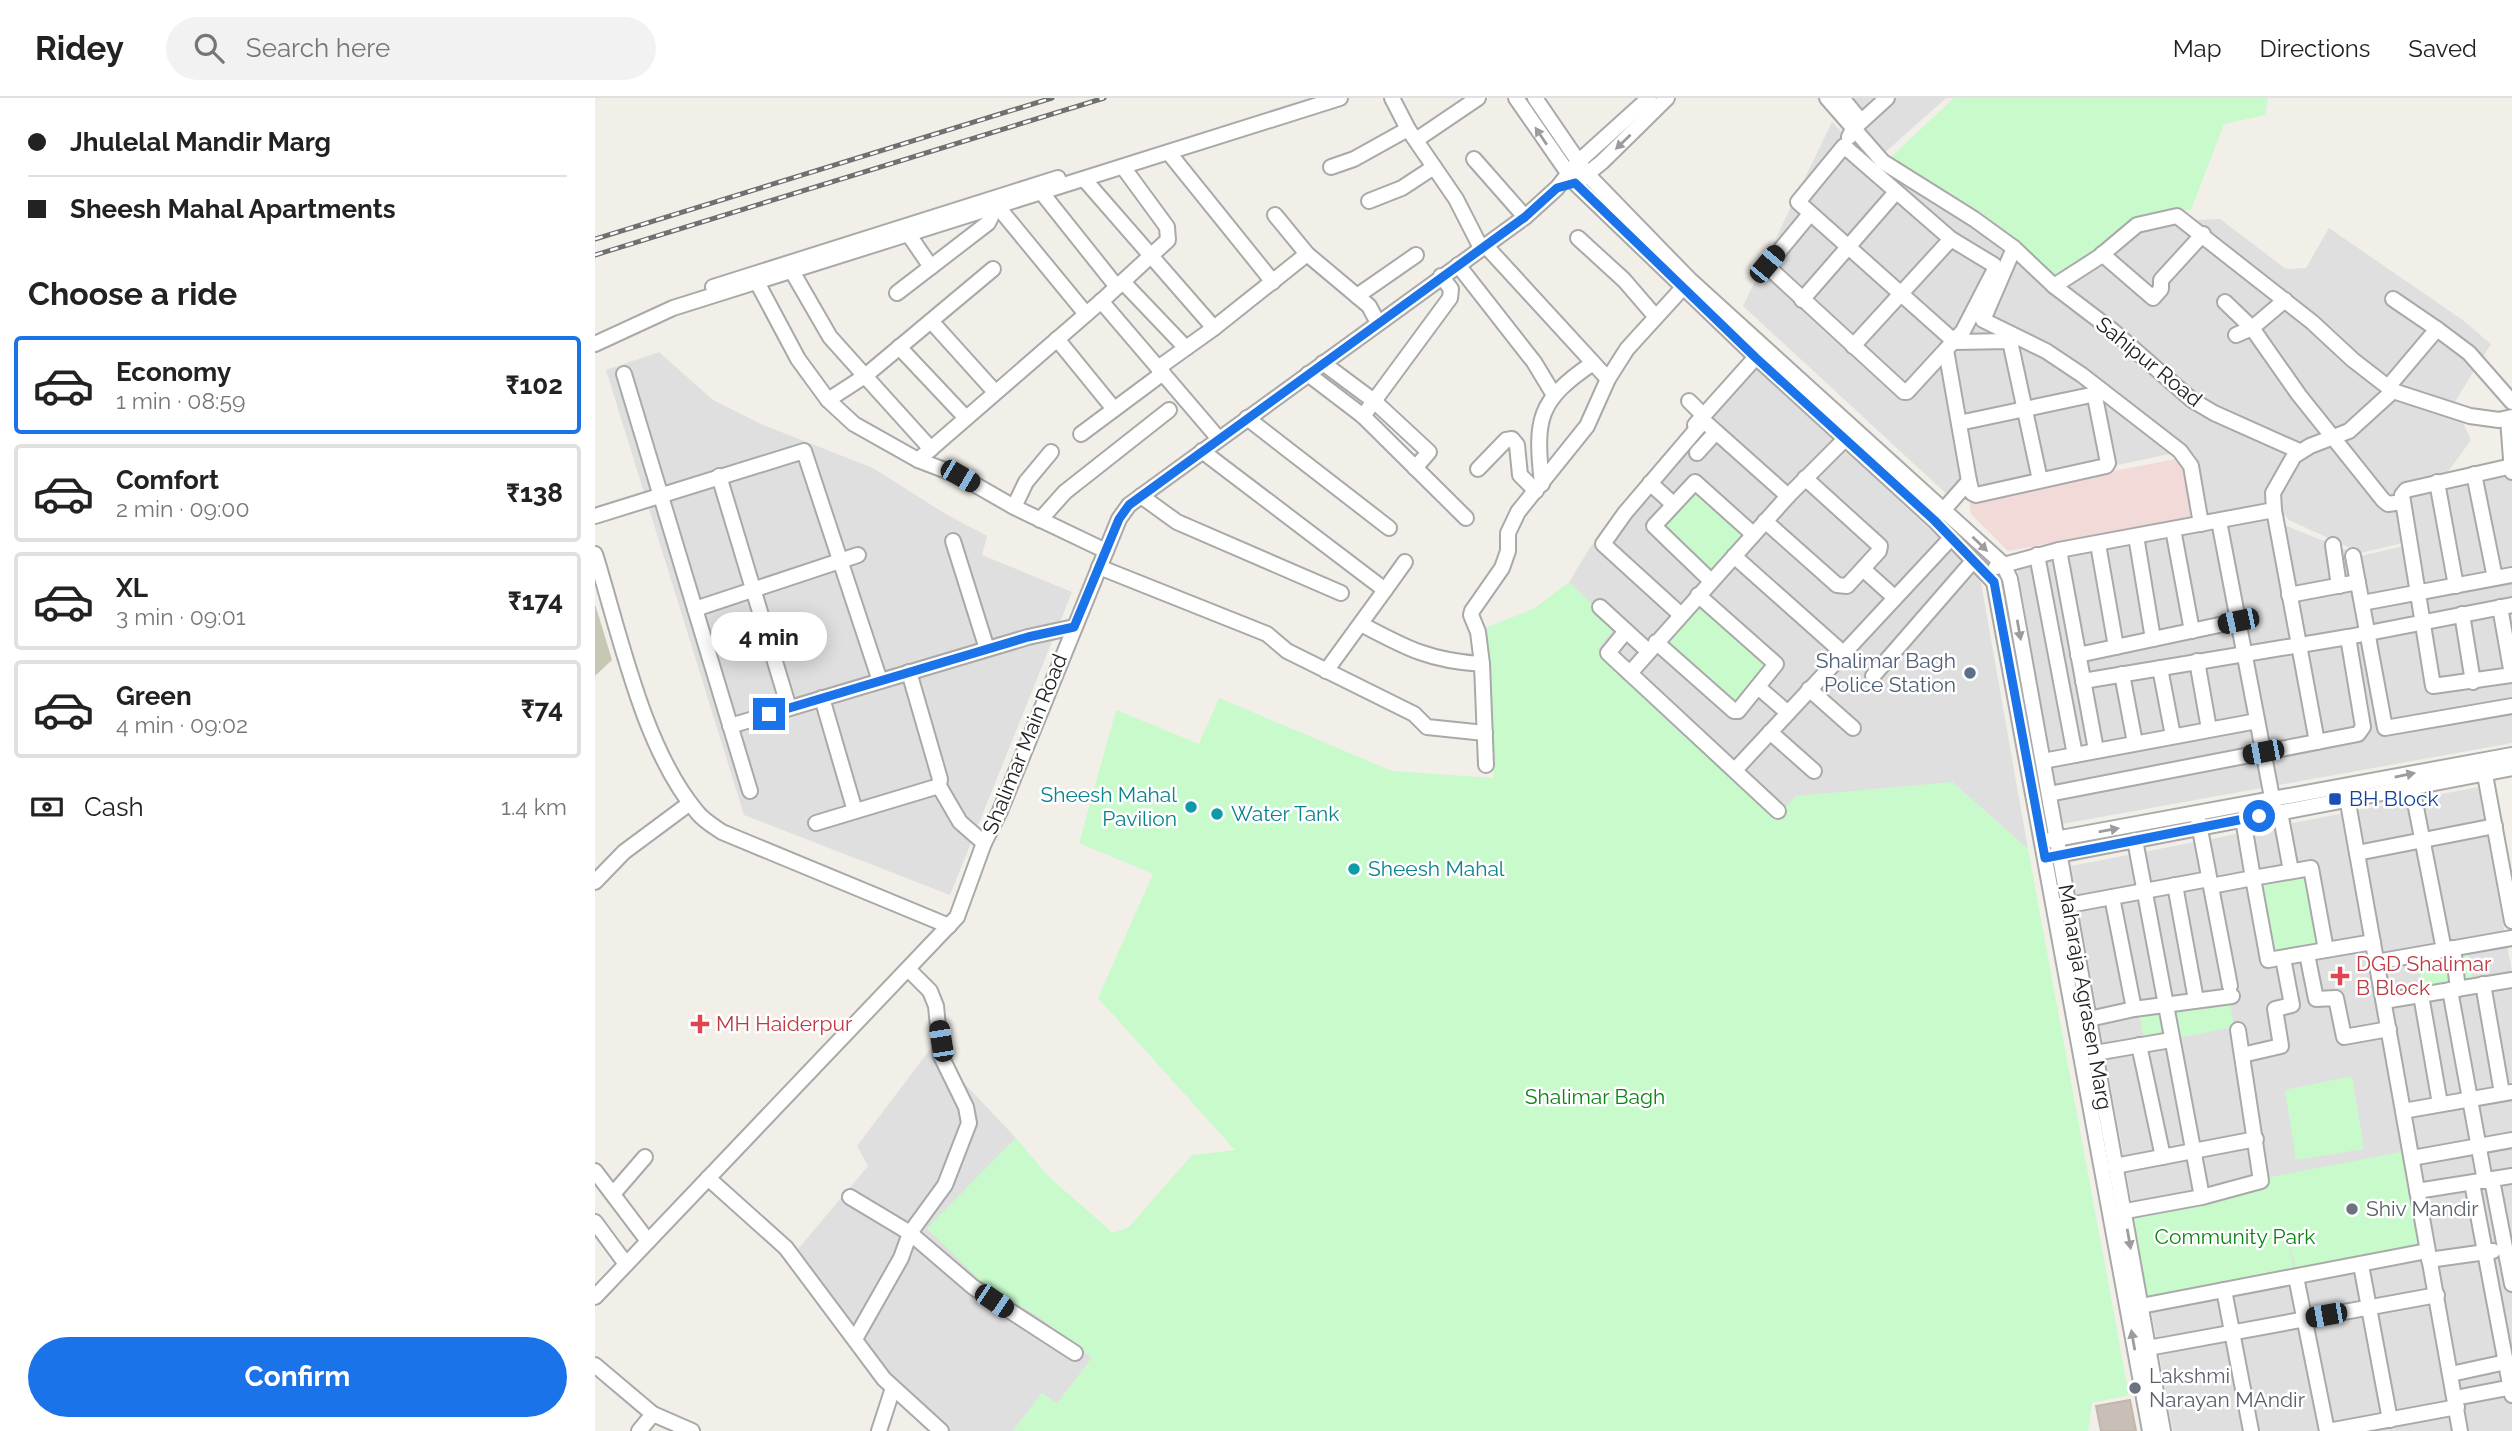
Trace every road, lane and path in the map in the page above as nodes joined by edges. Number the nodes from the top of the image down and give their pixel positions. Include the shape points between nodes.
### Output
1 (1317, 98) edge
2 (1340, 98) edge
3 (1392, 98) edge
4 (1478, 98) edge
5 (1516, 98) edge
6 (1535, 98) edge
7 (1649, 98) edge
8 (1668, 98) edge
9 (1827, 98) edge
10 (1842, 98) edge
11 (1887, 98) edge
12 (1857, 125) junction
13 (1412, 134) junction
14 (1844, 146) junction
15 (1169, 153) junction
16 (1474, 159) dead end
17 (1123, 167) junction
18 (1331, 167) dead end
19 (1434, 167) junction
20 (1576, 173) junction
21 (1084, 179) junction
22 (1896, 192) junction
23 (1042, 193) junction
24 (1369, 201) dead end
25 (994, 208) junction
26 (1810, 214) junction
27 (1275, 215) dead end
28 (1525, 217) junction
29 (2203, 234) junction
30 (909, 235) junction
31 (1578, 238) dead end
32 (1951, 239) junction
33 (1483, 247) junction
34 (1848, 247) junction
35 (2014, 248) junction
36 (1307, 254) junction
37 (2102, 254) junction
38 (1151, 256) junction
39 (1416, 256) dead end
40 (1458, 265) junction
41 (930, 267) junction
42 (993, 269) dead end
43 (793, 272) junction
44 (1441, 276) junction
45 (1273, 282) junction
46 (1687, 283) junction
47 (758, 284) junction
48 (1120, 284) junction
49 (2054, 286) junction
50 (897, 293) dead end
51 (1901, 294) junction
52 (1357, 296) junction
53 (2393, 299) dead end
54 (1802, 300) junction
55 (2285, 300) junction
56 (1101, 301) junction
57 (2225, 302) dead end
58 (1086, 314) junction
59 (1655, 316) junction
60 (931, 320) junction
61 (1378, 323) junction
62 (1214, 328) junction
63 (2252, 328) junction
64 (2437, 329) junction
65 (595, 334) edge
66 (2236, 335) dead end
67 (1057, 339) junction
68 (595, 344) edge
69 (1853, 346) junction
70 (1951, 346) junction
71 (899, 348) junction
72 (1186, 348) junction
73 (1756, 358) junction
74 (1323, 363) junction
75 (1593, 363) junction
76 (1161, 371) junction
77 (624, 374) dead end
78 (1308, 374) junction
79 (865, 376) junction
80 (1608, 379) junction
81 (2391, 389) junction
82 (995, 392) junction
83 (1554, 395) junction
84 (828, 400) junction
85 (1374, 401) junction
86 (1689, 401) dead end
87 (2512, 402) edge
88 (1114, 409) junction
89 (2025, 409) junction
90 (1169, 410) dead end
91 (1363, 416) junction
92 (1704, 416) junction
93 (966, 418) junction
94 (1247, 418) junction
95 (2510, 418) edge
96 (1959, 423) junction
97 (1716, 432) junction
98 (1081, 435) dead end
99 (2333, 437) junction
100 (1219, 439) junction
101 (1845, 439) junction
102 (931, 449) junction
103 (1202, 451) junction
104 (1051, 452) dead end
105 (2298, 452) junction
106 (1697, 453) dead end
107 (918, 460) junction
108 (1415, 468) junction
109 (2512, 468) edge
110 (1478, 469) dead end
111 (2474, 474) junction
112 (719, 476) junction
113 (1805, 478) junction
114 (2040, 480) junction
115 (1969, 481) junction
116 (2437, 482) junction
117 (1650, 483) junction
118 (1539, 488) junction
119 (660, 495) junction
120 (1141, 496) junction
121 (1788, 496) junction
122 (2402, 502) junction
123 (1673, 504) junction
124 (1014, 507) junction
125 (2273, 510) junction
126 (1939, 515) junction
127 (595, 516) edge
128 (1466, 518) dead end
129 (1040, 520) junction
130 (2219, 520) junction
131 (1765, 521) junction
132 (2201, 524) junction
133 (1389, 528) dead end
134 (2173, 529) junction
135 (1601, 531) dead end
136 (1753, 534) junction
137 (2136, 536) junction
138 (1951, 538) junction
139 (953, 541) dead end
140 (2098, 544) junction
141 (2333, 545) dead end
142 (2059, 550) junction
143 (1106, 551) junction
144 (595, 554) edge
145 (858, 555) dead end
146 (2037, 555) junction
147 (1734, 556) junction
148 (2353, 556) dead end
149 (841, 561) junction
150 (1973, 561) junction
151 (1405, 562) dead end
152 (2003, 564) junction
153 (1099, 567) junction
154 (1863, 569) junction
155 (1986, 572) junction
156 (2512, 575) edge
157 (2495, 578) junction
158 (1711, 581) junction
159 (2358, 582) junction
160 (2339, 586) junction
161 (2456, 586) junction
162 (753, 590) junction
163 (1385, 590) junction
164 (1341, 593) dead end
165 (2417, 593) junction
166 (1698, 595) junction
167 (2290, 595) junction
168 (1894, 597) junction
169 (2362, 603) junction
170 (2506, 606) edge
171 (1600, 607) dead end
172 (695, 609) junction
173 (2462, 614) junction
174 (1681, 615) junction
175 (2238, 621) junction
176 (2422, 622) junction
177 (1361, 624) junction
178 (1074, 627) junction
179 (1626, 631) junction
180 (2192, 631) junction
181 (2367, 633) junction
182 (2348, 636) junction
183 (2153, 639) junction
184 (2298, 644) junction
185 (1652, 646) junction
186 (2116, 647) junction
187 (987, 649) junction
188 (1843, 653) junction
189 (2243, 653) junction
190 (2078, 654) junction
191 (2197, 662) junction
192 (1482, 664) junction
193 (2160, 668) junction
194 (1326, 671) junction
195 (909, 672) junction
196 (1630, 673) junction
197 (2122, 674) junction
198 (1873, 676) dead end
199 (880, 681) junction
200 (2083, 681) junction
201 (2473, 682) junction
202 (2029, 684) junction
203 (2013, 686) junction
204 (1758, 687) junction
205 (1809, 690) junction
206 (822, 698) junction
207 (2512, 706) edge
208 (789, 708) junction
209 (1788, 713) junction
210 (2257, 721) junction
211 (730, 726) junction
212 (1853, 729) dead end
213 (2209, 729) junction
214 (1770, 732) junction
215 (1485, 733) junction
216 (2172, 736) junction
217 (2317, 742) junction
218 (2135, 743) junction
219 (2096, 750) junction
220 (2263, 752) junction
221 (2075, 755) junction
222 (2512, 755) edge
223 (2043, 761) junction
224 (1486, 765) dead end
225 (2484, 767) junction
226 (2512, 768) edge
227 (1735, 770) junction
228 (1814, 771) dead end
229 (939, 786) junction
230 (2412, 787) junction
231 (750, 791) dead end
232 (2346, 793) junction
233 (2049, 794) junction
234 (690, 803) junction
235 (2276, 808) junction
236 (855, 811) junction
237 (1778, 811) dead end
238 (2243, 819) junction
239 (2198, 821) junction
240 (816, 823) dead end
241 (2495, 826) junction
242 (2049, 840) junction
243 (2135, 840) junction
244 (2422, 840) junction
245 (984, 843) junction
246 (2357, 853) junction
247 (2052, 857) junction
248 (2291, 871) junction
249 (2253, 878) junction
250 (595, 882) edge
251 (2210, 882) junction
252 (2175, 885) junction
253 (2144, 891) junction
254 (2112, 897) junction
255 (2510, 902) edge
256 (2069, 905) junction
257 (2512, 921) edge
258 (949, 926) junction
259 (2512, 938) edge
260 (2373, 942) junction
261 (2449, 949) junction
262 (2326, 950) junction
263 (2307, 954) junction
264 (2283, 958) junction
265 (2376, 962) junction
266 (909, 970) junction
267 (2512, 980) edge
268 (2483, 985) junction
269 (2454, 989) junction
270 (2421, 995) junction
271 (2196, 1000) junction
272 (2383, 1001) junction
273 (2165, 1004) junction
274 (2134, 1009) junction
275 (2086, 1027) junction
276 (2389, 1029) junction
277 (2238, 1030) dead end
278 (2171, 1040) junction
279 (2139, 1045) junction
280 (2095, 1053) junction
281 (2242, 1055) junction
282 (2507, 1093) edge
283 (2470, 1099) junction
284 (2440, 1104) junction
285 (2403, 1111) junction
286 (2256, 1139) junction
287 (2512, 1140) edge
288 (2479, 1146) junction
289 (2193, 1152) junction
290 (645, 1157) dead end
291 (2163, 1157) junction
292 (2412, 1158) junction
293 (2115, 1166) junction
294 (595, 1171) edge
295 (2512, 1176) edge
296 (708, 1178) junction
297 (2483, 1181) junction
298 (2417, 1191) junction
299 (613, 1194) junction
300 (2201, 1197) junction
301 (851, 1198) dead end
302 (2117, 1213) junction
303 (595, 1222) edge
304 (910, 1233) junction
305 (648, 1241) junction
306 (2509, 1250) edge
307 (2485, 1252) junction
308 (2428, 1255) junction
309 (626, 1264) junction
310 (2361, 1265) junction
311 (2296, 1277) junction
312 (2512, 1284) edge
313 (597, 1290) edge
314 (2224, 1290) junction
315 (2437, 1295) junction
316 (2140, 1306) junction
317 (2369, 1308) junction
318 (2304, 1319) junction
319 (2232, 1332) junction
320 (855, 1339) junction
321 (2148, 1348) junction
322 (1075, 1353) dead end
323 (2506, 1362) junction
324 (595, 1365) edge
325 (2451, 1374) junction
326 (893, 1388) junction
327 (2511, 1390) edge
328 (2456, 1403) junction
329 (653, 1414) junction
330 (2390, 1420) junction
331 (681, 1429) edge
332 (639, 1431) edge
333 (879, 1431) edge
334 (941, 1431) edge
335 (2150, 1431) edge
336 (2163, 1431) edge
337 (2251, 1431) edge
338 (2327, 1431) edge
339 (2460, 1431) edge

1 - 65 street via 671,300
2 - 15 street
3 - 13 street
4 - 13 street
20 -> 5 street
6 - 20 street
7 - 20 street
8 -> 20 street
9 - 12 street
10 - 12 street
11 - 12 street
12 - 14 street
12 - 35 street, Sahipur Road via 1883,162
13 - 18 street
13 - 19 street
14 - 22 street
14 - 26 street via 1798,202
15 - 17 street
15 - 45 street
16 - 28 street
17 - 21 street
17 - 38 street via 1169,230 1168,240
19 - 24 street via 1402,188
19 - 33 street
20 - 28 street, Shalimar Main Road
20 - 46 street
21 - 23 street
21 - 38 street
22 - 32 street
22 - 34 street
23 - 25 street
23 - 48 street
25 - 30 street
25 - 41 street via 988,223
25 - 58 street
26 - 34 street
26 - 54 street via 1767,265
27 - 36 street
28 - 33 street, Shalimar Main Road
29 - 37 street via 2177,216 2145,222
29 - 37 street via 2161,280 2161,289 2153,298
29 - 55 street
30 - 41 street
30 - 43 street
31 - 59 street
32 - 51 street
32 - 70 street via 1995,267 1966,327
33 - 40 street, Shalimar Main Road
33 - 75 street
34 - 51 street
34 - 54 street
35 - 49 street, Sahipur Road
35 - 132 street via 1983,320 2046,351 2180,451 2191,466
36 - 45 street
36 - 52 street
37 - 49 street
38 - 48 street
38 - 62 street
39 - 52 street
40 - 44 street, Shalimar Main Road
40 - 83 street via 1534,362
41 - 50 street
42 - 60 street
43 - 47 street
43 - 79 street via 830,337
44 - 61 street, Shalimar Main Road
44 - 85 street via 1452,292 1450,298
45 - 62 street
46 - 59 street
46 - 73 street
46 - 126 street
47 - 68 street via 673,308
47 - 84 street via 787,340
48 - 56 street
48 - 72 street
49 - 105 street, Sahipur Road via 2201,406
51 - 69 street
51 - 70 street
52 - 61 street
53 - 64 street
54 - 69 street
55 - 63 street
55 - 81 street
56 - 58 street
56 - 76 street
57 - 63 street
58 - 67 street
59 - 80 street
60 - 71 street
60 - 82 street
61 - 74 street, Shalimar Main Road
62 - 72 street
63 - 66 street
63 - 99 street
64 - 81 street
64 - 87 street via 2469,353
67 - 82 street
67 - 88 street
69 - 70 street via 1904,392
70 - 89 street via 2010,341
70 - 96 street
71 - 79 street
71 - 93 street
72 - 76 street
73 - 92 street
73 - 101 street
74 - 78 street, Shalimar Main Road
74 - 85 street
75 - 80 street
75 - 83 street
76 - 88 street
76 - 100 street
77 - 119 street
78 - 91 street
78 - 94 street, Shalimar Main Road
79 - 84 street
79 - 102 street
80 - 118 street via 1587,426
81 - 95 street via 2470,416
81 - 99 street via 2349,431
82 - 93 street
83 - 118 street via 1540,427
84 - 107 street via 871,436
85 - 91 street
85 - 108 street via 1429,452
86 - 92 street
88 - 98 street
89 - 96 street
89 - 114 street
89 - 114 street via 2089,394 2095,397 2108,464
90 - 129 street via 1065,492
91 - 108 street
92 - 135 street
93 - 102 street
94 - 100 street, Shalimar Main Road
94 - 133 street
95 - 109 street
96 - 115 street
97 - 106 street
97 - 117 street via 1702,423
97 - 121 street
99 - 105 street
99 - 122 street via 2385,502
100 - 103 street, Shalimar Main Road
101 - 113 street
101 - 126 street
102 - 107 street
103 - 120 street, Shalimar Main Road
103 - 163 street
104 - 124 street via 1026,482
105 - 125 street via 2273,493
107 - 124 street via 960,476
108 - 128 street
109 - 111 street
110 - 118 street via 1512,439 1517,445 1520,475
111 - 116 street
111 - 157 street
112 - 119 street
112 - 149 street via 804,450
112 - 162 street
113 - 121 street
113 - 154 street via 1880,546
114 - 115 street via 1976,495
115 - 126 street
116 - 122 street via 2406,490
116 - 161 street
117 - 123 street
117 - 174 street via 1603,544
118 - 192 street via 1512,522 1502,568 1472,611
119 - 127 street
119 - 172 street
120 - 143 street, Shalimar Main Road via 1119,519
120 - 164 street via 1187,527
121 - 131 street
122 - 165 street
123 - 136 street via 1695,482
123 - 158 street via 1653,527
124 - 129 street
125 - 130 street
125 - 167 street
126 - 138 street
126 -> 152 street
129 - 143 street
130 - 132 street
130 - 175 street
131 - 136 street
131 - 154 street via 1840,587 1847,586
132 - 134 street
134 - 137 street
134 - 180 street
136 - 147 street
137 - 140 street
137 - 183 street
138 - 150 street
138 - 168 street
139 - 187 street
140 - 142 street
140 - 186 street
141 - 160 street
142 - 146 street
142 - 190 street
143 - 153 street, Shalimar Main Road
144 - 234 street via 649,729
145 - 149 street
146 - 152 street
146 - 221 street
147 - 158 street
147 - 188 street
148 - 159 street
149 - 162 street
149 - 199 street
150 - 155 street
150 - 198 street
151 - 163 street
152 - 155 street
152 -> 202 street, Maharaja Agrasen Marg via 2010,579
153 - 178 street, Shalimar Main Road
153 - 194 street via 1267,634 1287,652
154 - 168 street
155 - 203 street, Maharaja Agrasen Marg via 1994,582
156 - 157 street
157 - 161 street
158 - 166 street
159 - 160 street
159 - 169 street
160 - 167 street
161 - 165 street
162 - 172 street
162 - 208 street
163 - 177 street
165 - 169 street
165 - 176 street
166 - 174 street
166 - 204 street via 1776,664
167 - 184 street
168 - 188 street
169 - 181 street
170 - 173 street
170 - 201 street via 2512,675
171 - 179 street
172 - 211 street
173 - 176 street
173 - 201 street
174 - 185 street
175 - 180 street
175 - 189 street
176 - 181 street
176 - 201 street via 2433,686
177 - 192 street via 1431,658
177 - 194 street
178 - 187 street
178 - 245 street, Shalimar Main Road
179 - 185 street
179 - 196 street via 1608,652
180 - 183 street
181 - 182 street
181 - 207 street via 2386,729
182 - 184 street
182 - 217 street via 2363,730
183 - 186 street
184 - 189 street
184 - 217 street
185 - 196 street
185 - 204 street via 1735,712
186 - 190 street
187 - 195 street
188 - 205 street
189 - 191 street
189 - 210 street
190 - 200 street
191 - 193 street
191 - 213 street
192 - 215 street
193 - 197 street
193 - 216 street
194 - 215 street via 1414,714 1433,729
195 - 199 street
195 - 229 street
196 - 227 street
197 - 200 street
197 - 218 street
199 - 206 street
200 - 219 street
202 - 203 street
202 - 223 street, Maharaja Agrasen Marg
203 - 242 street, Maharaja Agrasen Marg
204 - 209 street
205 - 209 street
205 - 212 street
206 - 208 street
206 - 236 street
208 - 211 street
209 - 214 street
210 - 213 street
210 - 220 street
211 - 231 street
213 - 216 street
214 - 227 street
214 - 228 street
215 - 224 street
216 - 218 street
217 - 220 street
218 - 219 street
219 - 221 street
220 - 233 street
220 - 235 street
221 - 223 street
222 - 225 street
223 - 233 street, Maharaja Agrasen Marg
225 - 226 street
225 - 230 street
232 -> 225 street
225 - 241 street
227 - 237 street
229 - 236 street
229 - 245 street via 960,822
230 - 232 street
230 - 244 street
232 - 235 street
232 - 246 street
233 - 242 street, Maharaja Agrasen Marg
234 - 250 street via 624,852
234 - 258 street via 722,832
235 - 238 street
235 - 239 street
235 - 248 street
236 - 240 street
238 - 239 street
238 - 249 street
242 -> 239 street
239 - 243 street
239 - 251 street
241 - 244 street
241 - 255 street
242 - 247 street, Maharaja Agrasen Marg
243 - 247 street
243 - 253 street
244 - 246 street
244 - 261 street
245 - 258 street, Shalimar Main Road via 957,917
246 - 260 street
247 - 256 street, Maharaja Agrasen Marg
247 - 275 street, Maharaja Agrasen Marg
248 - 249 street
248 - 262 street via 2312,869
249 - 251 street
249 - 264 street via 2267,958
251 - 252 street
251 - 271 street via 2231,991
252 - 253 street
252 - 271 street
253 - 254 street
253 - 273 street
254 - 256 street
254 - 274 street
255 - 257 street
256 - 275 street, Maharaja Agrasen Marg
258 - 266 street, Shalimar Main Road
259 - 261 street
260 - 262 street
260 - 265 street
261 - 265 street
261 - 269 street
262 - 263 street
263 - 264 street
263 - 276 street via 2316,999 2336,998 2344,1037
264 - 281 street via 2292,1004 2275,1009 2281,1046
265 - 272 street
266 - 296 street, Shalimar Main Road
266 - 304 street via 930,991 941,1056 969,1114 945,1185
267 - 268 street
268 - 269 street
268 - 282 street
269 - 270 street
269 - 283 street
270 - 272 street
270 - 284 street
271 - 273 street
272 - 276 street
273 - 274 street
273 - 278 street
274 - 275 street
275 - 280 street, Maharaja Agrasen Marg
275 - 302 street, Maharaja Agrasen Marg
276 - 285 street
277 - 281 street
278 - 279 street
278 - 289 street
279 - 280 street
279 - 291 street
280 - 293 street, Maharaja Agrasen Marg
281 - 286 street
282 - 283 street
283 - 284 street
283 - 288 street
284 - 285 street
285 - 292 street
286 - 289 street
286 - 300 street via 2260,1182
287 - 288 street
288 - 292 street
288 - 297 street
289 - 291 street
289 - 300 street
290 - 299 street
291 - 293 street
292 - 298 street
293 - 302 street, Maharaja Agrasen Marg
294 - 299 street
295 - 297 street
296 - 305 street, Shalimar Main Road
296 - 320 street via 786,1248
297 - 298 street
297 - 306 street
297 - 307 street
298 - 308 street
299 - 305 street
300 - 302 street
301 - 304 street
302 -> 316 street, Maharaja Agrasen Marg
335 -> 302 street, Maharaja Agrasen Marg
303 - 309 street
304 - 320 street via 901,1258
304 - 322 street via 973,1287
305 - 309 street, Shalimar Main Road
306 - 307 street
306 - 312 street
307 - 308 street
307 - 323 street
308 - 310 street
308 - 315 street
309 - 313 street, Shalimar Main Road
310 - 311 street
310 - 317 street
311 - 314 street
311 - 318 street
314 - 316 street
314 - 319 street
315 - 317 street
315 - 325 street
316 - 321 street, Maharaja Agrasen Marg
317 - 318 street
317 - 330 street
318 - 319 street
318 - 338 street
319 - 321 street
319 - 337 street
320 - 326 street
321 - 336 street, Maharaja Agrasen Marg
323 - 325 street
323 - 327 street
324 - 329 street
325 - 328 street
326 - 333 street
326 - 334 street
327 - 328 street
328 - 330 street
328 - 339 street
329 - 331 street
329 - 332 street
330 - 338 street

